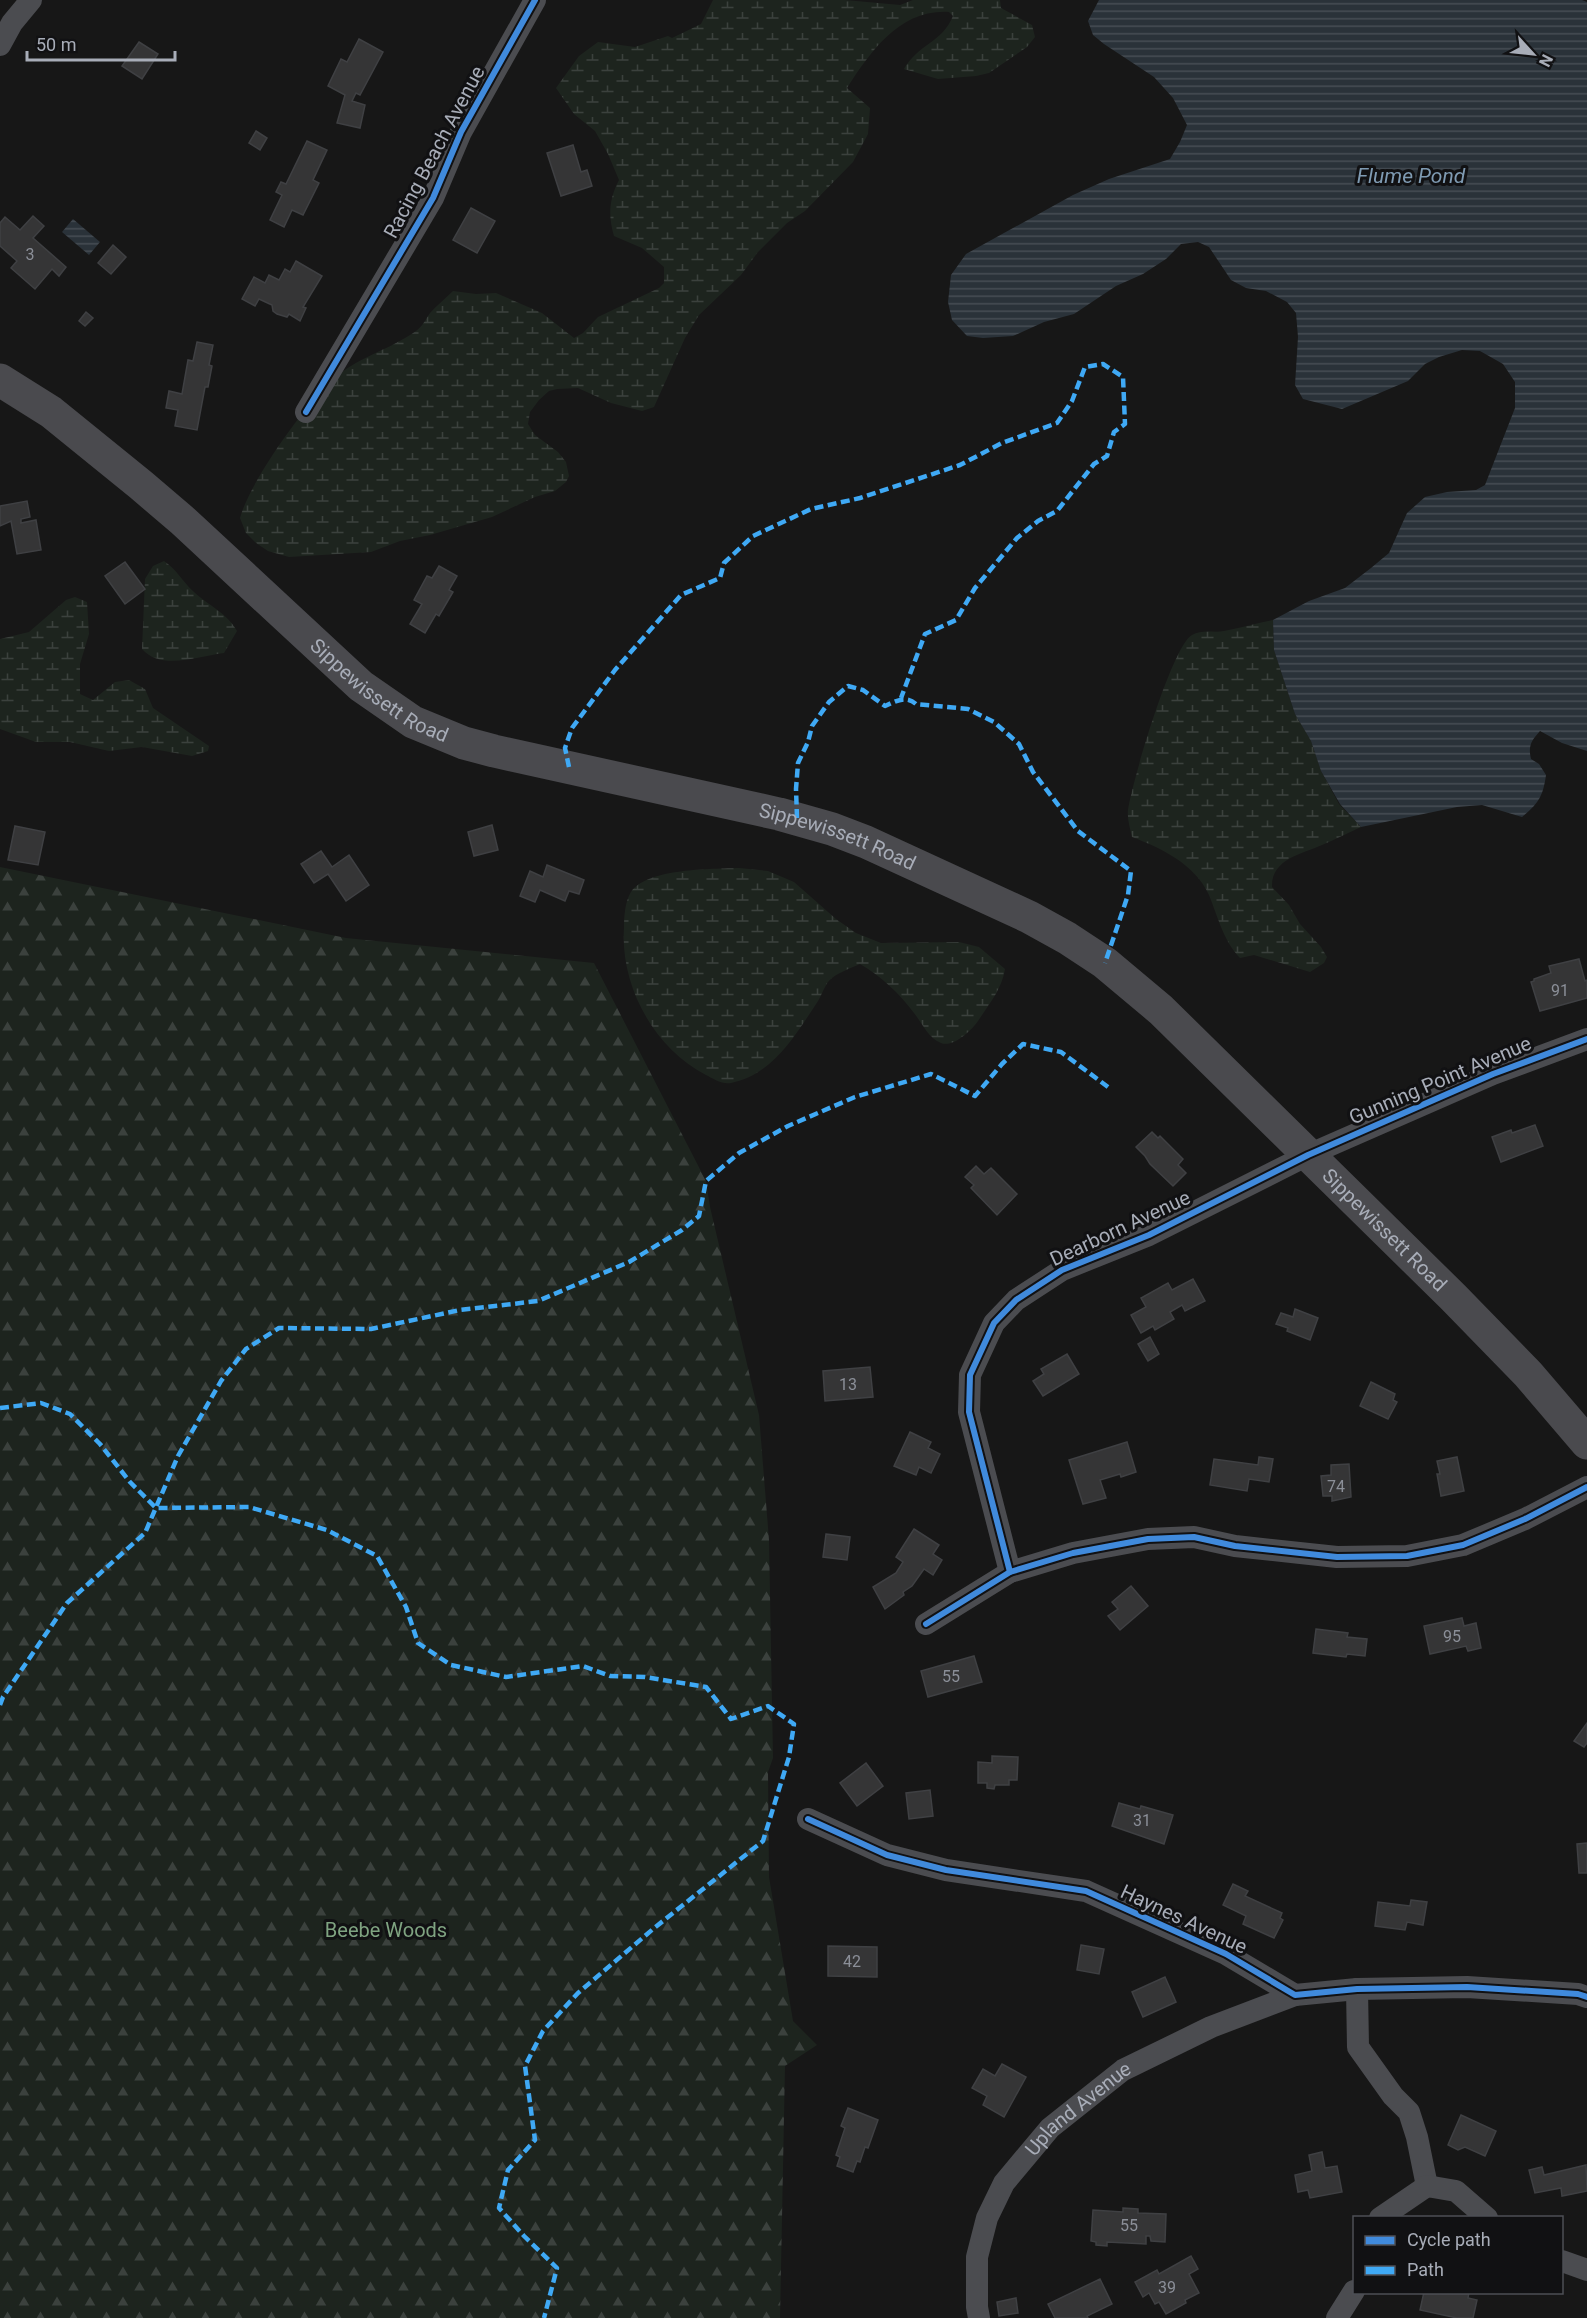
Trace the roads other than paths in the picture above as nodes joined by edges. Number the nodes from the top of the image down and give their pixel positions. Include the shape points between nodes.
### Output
1 (31, 0) edge
2 (535, 0) edge
3 (0, 45) edge
4 (0, 380) edge
5 (306, 412) dead end
6 (1587, 1040) edge
7 (1308, 1155) junction
8 (1587, 1443) edge
9 (1587, 1487) edge
10 (1010, 1572) junction
11 (926, 1624) dead end
12 (808, 1819) dead end
13 (1357, 1989) junction
14 (1294, 1995) junction
15 (1587, 1997) edge
16 (1427, 2186) junction
17 (1382, 2216) edge
18 (1486, 2216) edge
19 (1563, 2261) edge
20 (1587, 2270) edge
21 (1353, 2293) edge
22 (979, 2318) edge
23 (1337, 2318) edge

1 - 3 street
2 - 5 street, Racing Beach Avenue via 462,132 434,198
4 - 7 main road, Sippewissett Road via 88,440 182,520 361,686 413,722 494,751 768,811 832,829 1029,917 1105,963 1138,990
6 - 7 street, Gunning Point Avenue via 1493,1074
7 - 8 main road, Sippewissett Road via 1528,1374
7 - 10 street, Dearborn Avenue via 1149,1236 1062,1270 1016,1300 994,1323 970,1375 969,1412
9 - 10 street via 1463,1545 1407,1556 1337,1557 1235,1546 1194,1537 1148,1539 1073,1553
10 - 11 street
12 - 14 street, Haynes Avenue via 887,1855 946,1870 1086,1891 1226,1954
13 - 14 street
13 - 15 street via 1467,1987
13 - 16 street via 1358,2047 1409,2112
14 - 22 street, Upland Avenue via 1210,2027 1123,2070 1050,2128 1004,2183 987,2218 978,2257
16 - 17 street
16 - 18 street via 1456,2191
19 - 20 street
21 - 23 street

